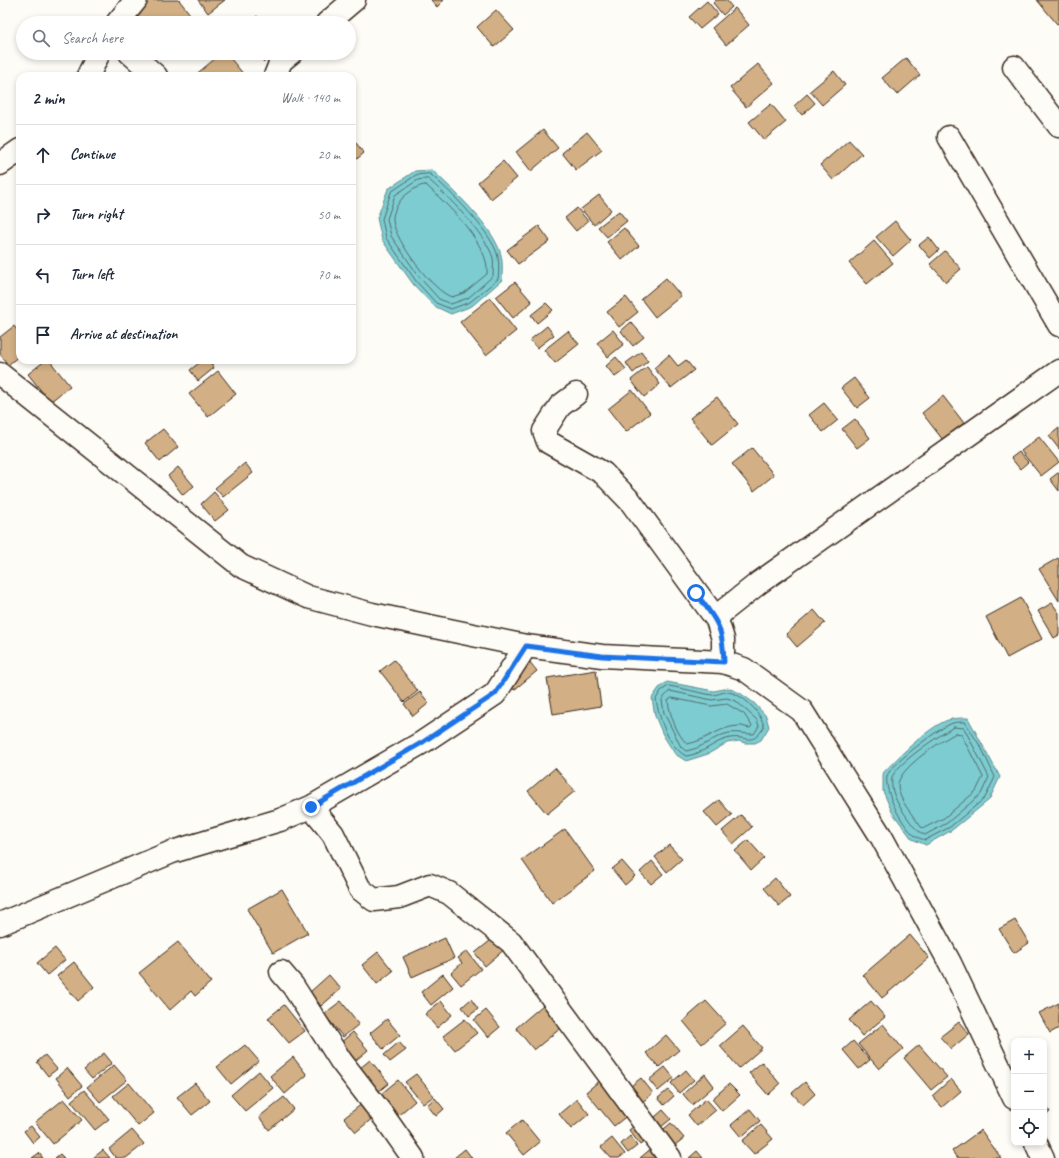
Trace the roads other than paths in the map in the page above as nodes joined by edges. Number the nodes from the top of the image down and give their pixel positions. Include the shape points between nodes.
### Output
1 (136, 0) edge
2 (354, 0) edge
3 (123, 16) edge
4 (335, 16) edge
5 (96, 60) edge
6 (138, 60) edge
7 (282, 60) edge
8 (1014, 67) dead end
9 (90, 72) edge
10 (151, 72) edge
11 (277, 72) edge
12 (1059, 126) edge
13 (949, 137) dead end
14 (16, 153) edge
15 (0, 164) edge
16 (1059, 325) edge
17 (1059, 371) edge
18 (0, 374) edge
19 (576, 394) dead end
20 (717, 620) junction
21 (526, 646) junction
22 (724, 662) junction
23 (311, 807) junction
24 (0, 924) edge
25 (281, 972) dead end
26 (1011, 1092) edge
27 (1037, 1146) edge
28 (413, 1158) edge
29 (670, 1158) edge
30 (1043, 1158) edge

1 - 3 street
2 - 4 street
5 - 9 street
6 - 10 street
7 - 11 street
8 - 12 street
13 - 16 street
14 - 15 street
17 - 20 street via 760,582 722,612
18 - 21 street via 242,566 308,597 372,614
19 - 20 street via 560,406 544,431 548,442 603,473 631,502
20 - 22 street via 723,639
21 - 22 street via 602,656
21 - 23 street via 495,694 423,742
22 - 26 street via 744,669 802,711 882,838 950,963
23 - 24 street via 280,820 172,852
23 - 29 street via 333,834 360,889 374,900 399,897 430,885 448,893 510,942
25 - 28 street via 293,986 340,1061
27 - 30 street

